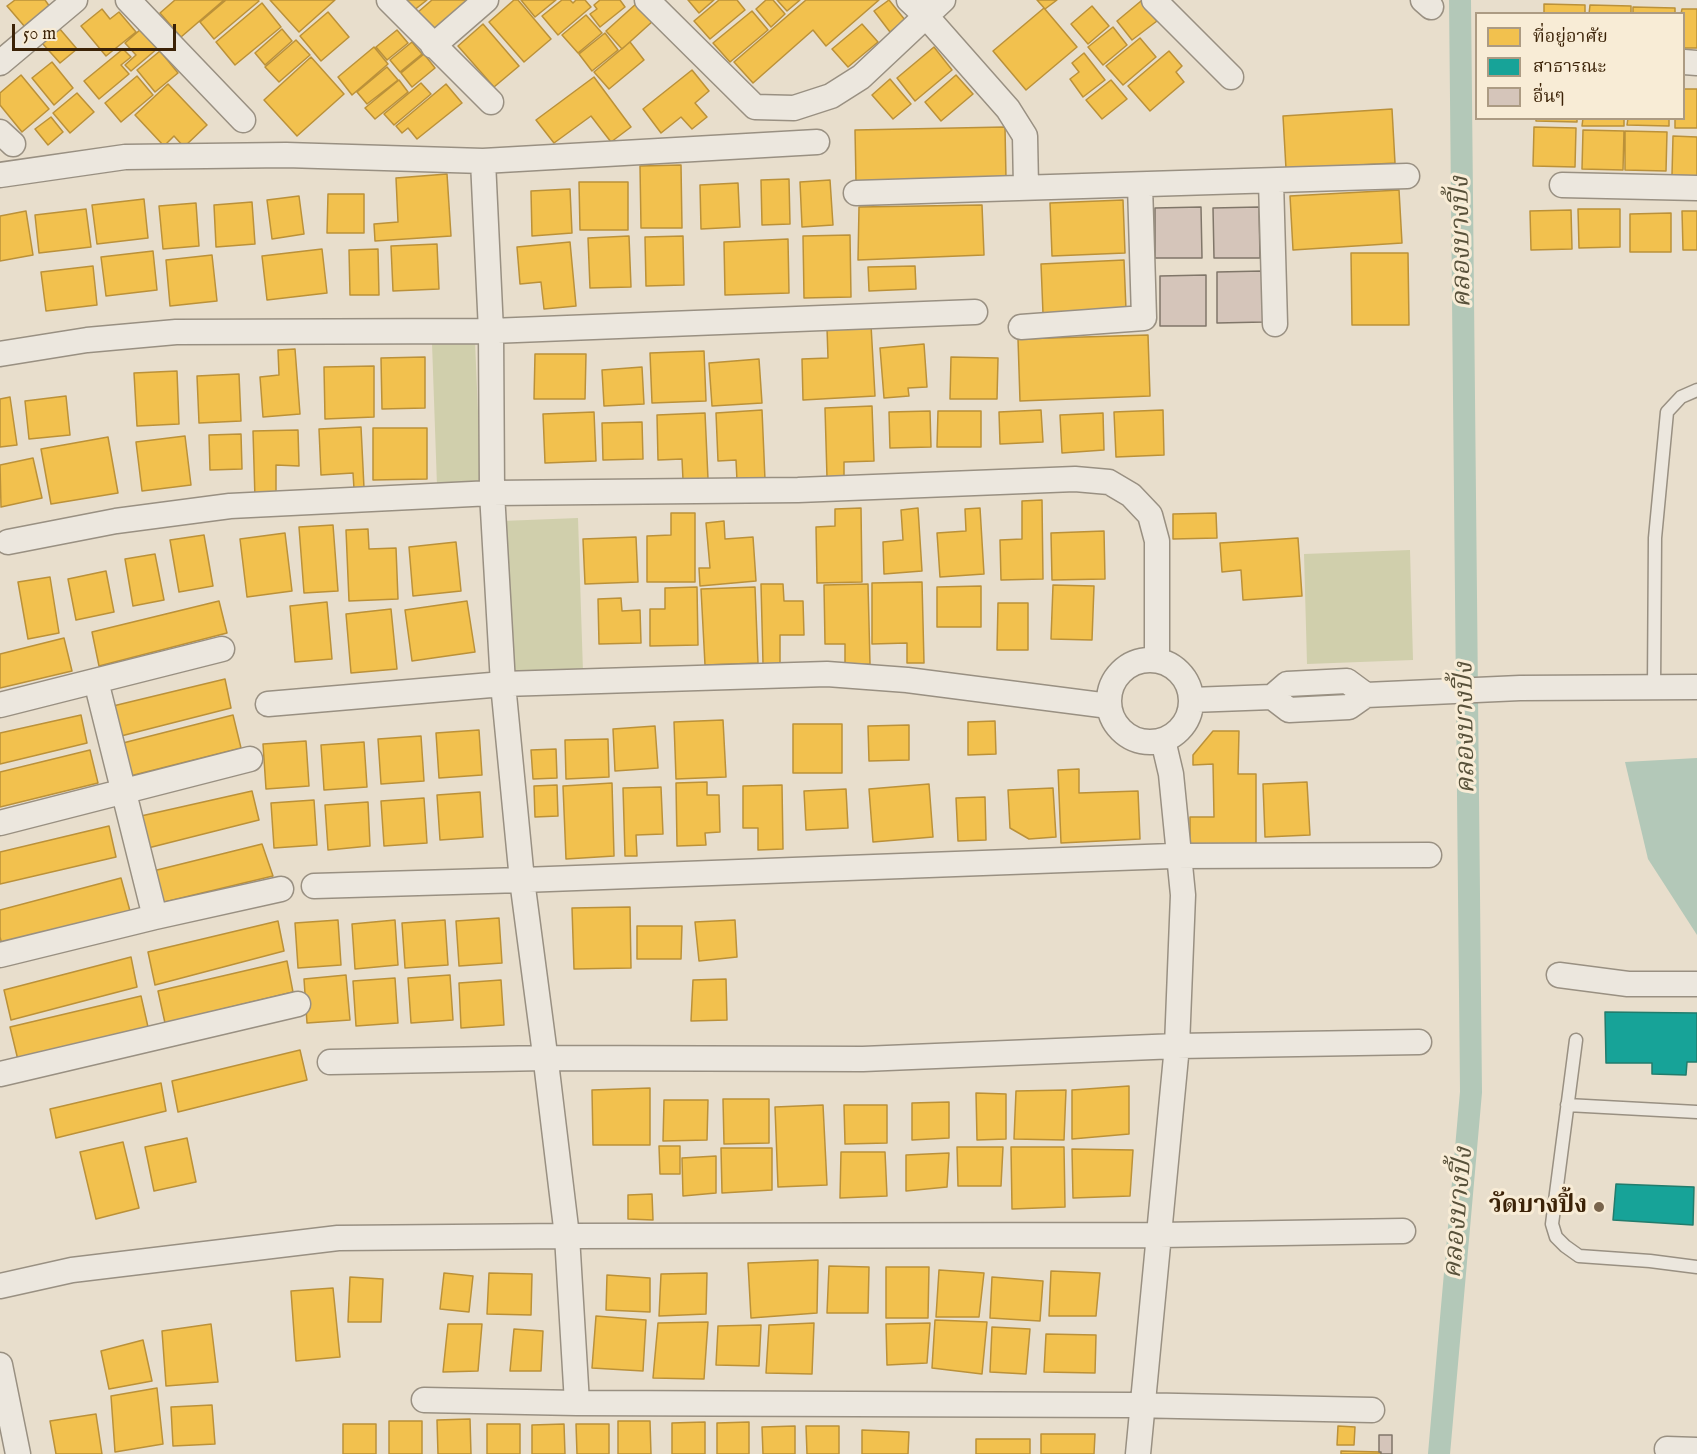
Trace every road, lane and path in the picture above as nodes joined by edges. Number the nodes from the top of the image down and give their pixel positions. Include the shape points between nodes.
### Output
1 (75, 0) edge
2 (128, 0) edge
3 (389, 0) edge
4 (486, 0) edge
5 (647, 0) edge
6 (1155, 0) edge
7 (926, 5) edge
8 (433, 46) junction
9 (0, 63) edge
10 (1231, 77) dead end
11 (491, 102) dead end
12 (243, 120) dead end
13 (817, 142) dead end
14 (483, 161) junction
15 (0, 175) edge
16 (1407, 176) dead end
17 (1271, 181) junction
18 (1140, 185) junction
19 (1562, 185) dead end
20 (1026, 188) junction
21 (1697, 188) edge
22 (856, 193) dead end
23 (975, 312) dead end
24 (1275, 324) dead end
25 (1021, 327) dead end
26 (491, 331) junction
27 (0, 354) edge
28 (1697, 390) edge
29 (492, 493) junction
30 (8, 542) dead end
31 (222, 649) dead end
32 (1157, 660) junction
33 (96, 681) junction
34 (503, 684) junction
35 (1697, 687) edge
36 (1654, 688) junction
37 (1191, 700) junction
38 (268, 704) dead end
39 (0, 705) edge
40 (1108, 705) junction
41 (1163, 740) junction
42 (250, 759) dead end
43 (124, 791) junction
44 (0, 823) edge
45 (1429, 855) dead end
46 (1180, 856) junction
47 (522, 880) junction
48 (314, 886) dead end
49 (281, 889) dead end
50 (155, 917) junction
51 (0, 955) edge
52 (1558, 975) dead end
53 (1697, 984) edge
54 (298, 1004) dead end
55 (1576, 1040) dead end
56 (1419, 1042) dead end
57 (1178, 1046) junction
58 (546, 1058) junction
59 (330, 1062) dead end
60 (1, 1069) edge
61 (1567, 1105) junction
62 (1697, 1112) edge
63 (1403, 1231) dead end
64 (1160, 1235) junction
65 (567, 1236) junction
66 (1697, 1267) edge
67 (0, 1286) edge
68 (0, 1365) edge
69 (424, 1400) dead end
70 (577, 1403) junction
71 (1143, 1405) junction
72 (1372, 1410) dead end
73 (1667, 1449) dead end
74 (1697, 1450) edge
75 (18, 1454) edge
76 (1138, 1454) edge

1 - 9 street
2 - 12 street
3 - 8 street
4 - 8 street
5 - 7 street via 754,107 794,108 831,96 861,77
6 - 10 street
7 - 20 street via 1025,136
8 - 11 street
13 - 14 street
14 - 15 street via 125,157
14 - 26 street
16 - 17 street
17 - 18 street
17 - 24 street
18 - 20 street
18 - 25 street via 1144,318
19 - 21 street
20 - 22 street
23 - 26 street
26 - 27 street via 176,332 87,340
26 - 29 street
28 - 36 lane via 1681,397 1666,412 1655,538
29 - 30 street via 230,506 116,521
29 - 32 street via 798,490 1075,479 1109,482 1131,495 1150,515 1157,541
29 - 34 street
31 - 33 street
32 - 37 street via 1181,674
32 - 40 street via 1132,663 1121,671 1109,693
33 - 39 street
33 - 43 street
34 - 38 street
34 - 40 street via 827,674
34 - 47 street
35 - 36 street
36 - 37 street via 1520,688 1366,695 1349,707 1290,710 1272,697
37 - 41 street via 1184,724
40 - 41 street via 1118,728 1127,736 1139,741
41 - 46 street
42 - 43 street
43 - 44 street
43 - 50 street
45 - 46 street
46 - 47 street
46 - 57 street via 1184,895
47 - 48 street
47 - 58 street
49 - 50 street
50 - 51 street
52 - 53 street via 1628,984
54 - 60 street
55 - 61 lane
56 - 57 street
57 - 58 street via 863,1059
57 - 64 street
58 - 59 street
58 - 65 street
61 - 62 lane
61 - 66 lane via 1552,1224 1556,1237 1580,1256
63 - 64 street
64 - 65 street
64 - 71 street
65 - 67 street via 338,1238 72,1270
65 - 70 street
68 - 75 street
69 - 70 street
70 - 71 street
71 - 72 street
71 - 76 street
73 - 74 street

